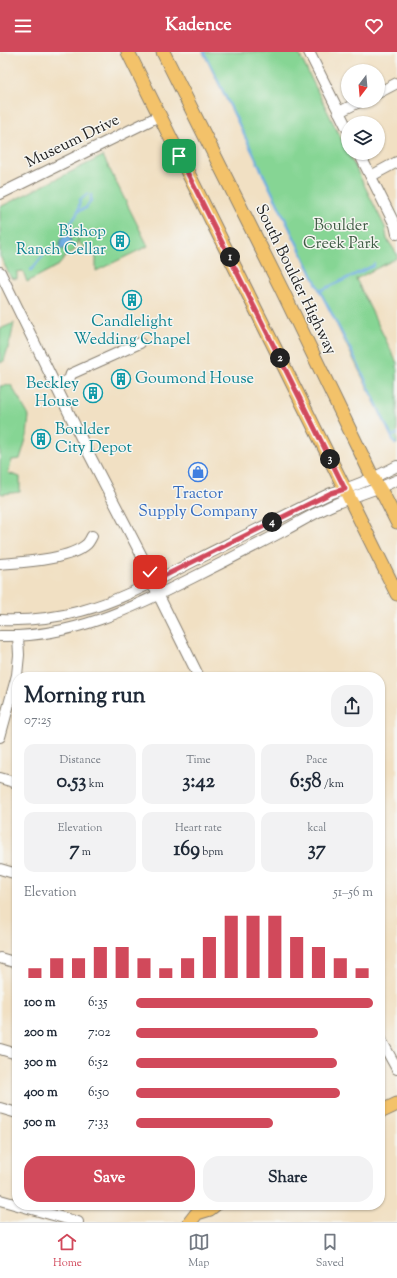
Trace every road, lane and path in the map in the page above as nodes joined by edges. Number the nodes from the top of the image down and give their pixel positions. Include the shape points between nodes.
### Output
1 (128, 52) edge
2 (163, 52) edge
3 (309, 52) edge
4 (397, 83) edge
5 (385, 89) edge
6 (347, 108) edge
7 (339, 112) junction
8 (159, 116) junction
9 (341, 116) edge
10 (363, 160) edge
11 (397, 162) edge
12 (371, 176) junction
13 (0, 194) edge
14 (397, 234) edge
15 (0, 272) edge
16 (140, 343) dead end
17 (55, 382) junction
18 (397, 466) edge
19 (397, 480) edge
20 (376, 483) junction
21 (347, 494) junction
22 (397, 522) edge
23 (92, 536) dead end
24 (0, 564) edge
25 (152, 582) junction
26 (159, 594) junction
27 (397, 594) edge
28 (0, 620) edge
29 (0, 636) edge
30 (18, 636) junction
31 (17, 672) edge
32 (197, 672) edge
33 (12, 702) edge
34 (0, 737) edge
35 (0, 778) edge
36 (12, 782) edge
37 (0, 869) edge
38 (12, 873) edge
39 (0, 958) edge
40 (12, 962) edge
41 (385, 1047) edge
42 (0, 1048) edge
43 (12, 1052) edge
44 (397, 1069) edge
45 (397, 1104) edge
46 (0, 1108) edge
47 (385, 1110) edge
48 (12, 1112) edge
49 (0, 1200) edge
50 (12, 1203) edge
51 (35, 1210) edge
52 (205, 1210) edge
53 (211, 1210) edge
54 (78, 1222) edge
55 (190, 1222) edge
56 (205, 1222) edge

1 - 8 main road
2 - 20 main road, South Boulder Highway
3 - 7 street
4 - 5 street
6 - 7 street
7 - 9 street
8 - 13 street, Museum Drive
8 - 21 main road
10 - 12 street
11 - 12 street
12 - 14 street
15 - 17 street
16 - 17 street via 72,374 69,380
17 - 25 street via 150,572
18 - 20 street
19 - 20 street
20 - 21 street
20 - 22 main road, South Boulder Highway
21 - 25 street via 331,493
21 - 26 street via 255,546
21 - 27 main road
23 - 24 street via 87,544 73,552 43,561
25 - 26 street
25 - 28 street via 81,611 42,618
26 - 30 street via 129,609 84,626
26 - 32 street
29 - 30 street
30 - 31 street
33 - 34 street
35 - 36 street
37 - 38 street
39 - 40 street
41 - 44 street
42 - 43 street
45 - 47 main road
46 - 48 street
49 - 50 street
51 - 54 street
52 - 55 main road via 197,1213
53 - 56 main road

